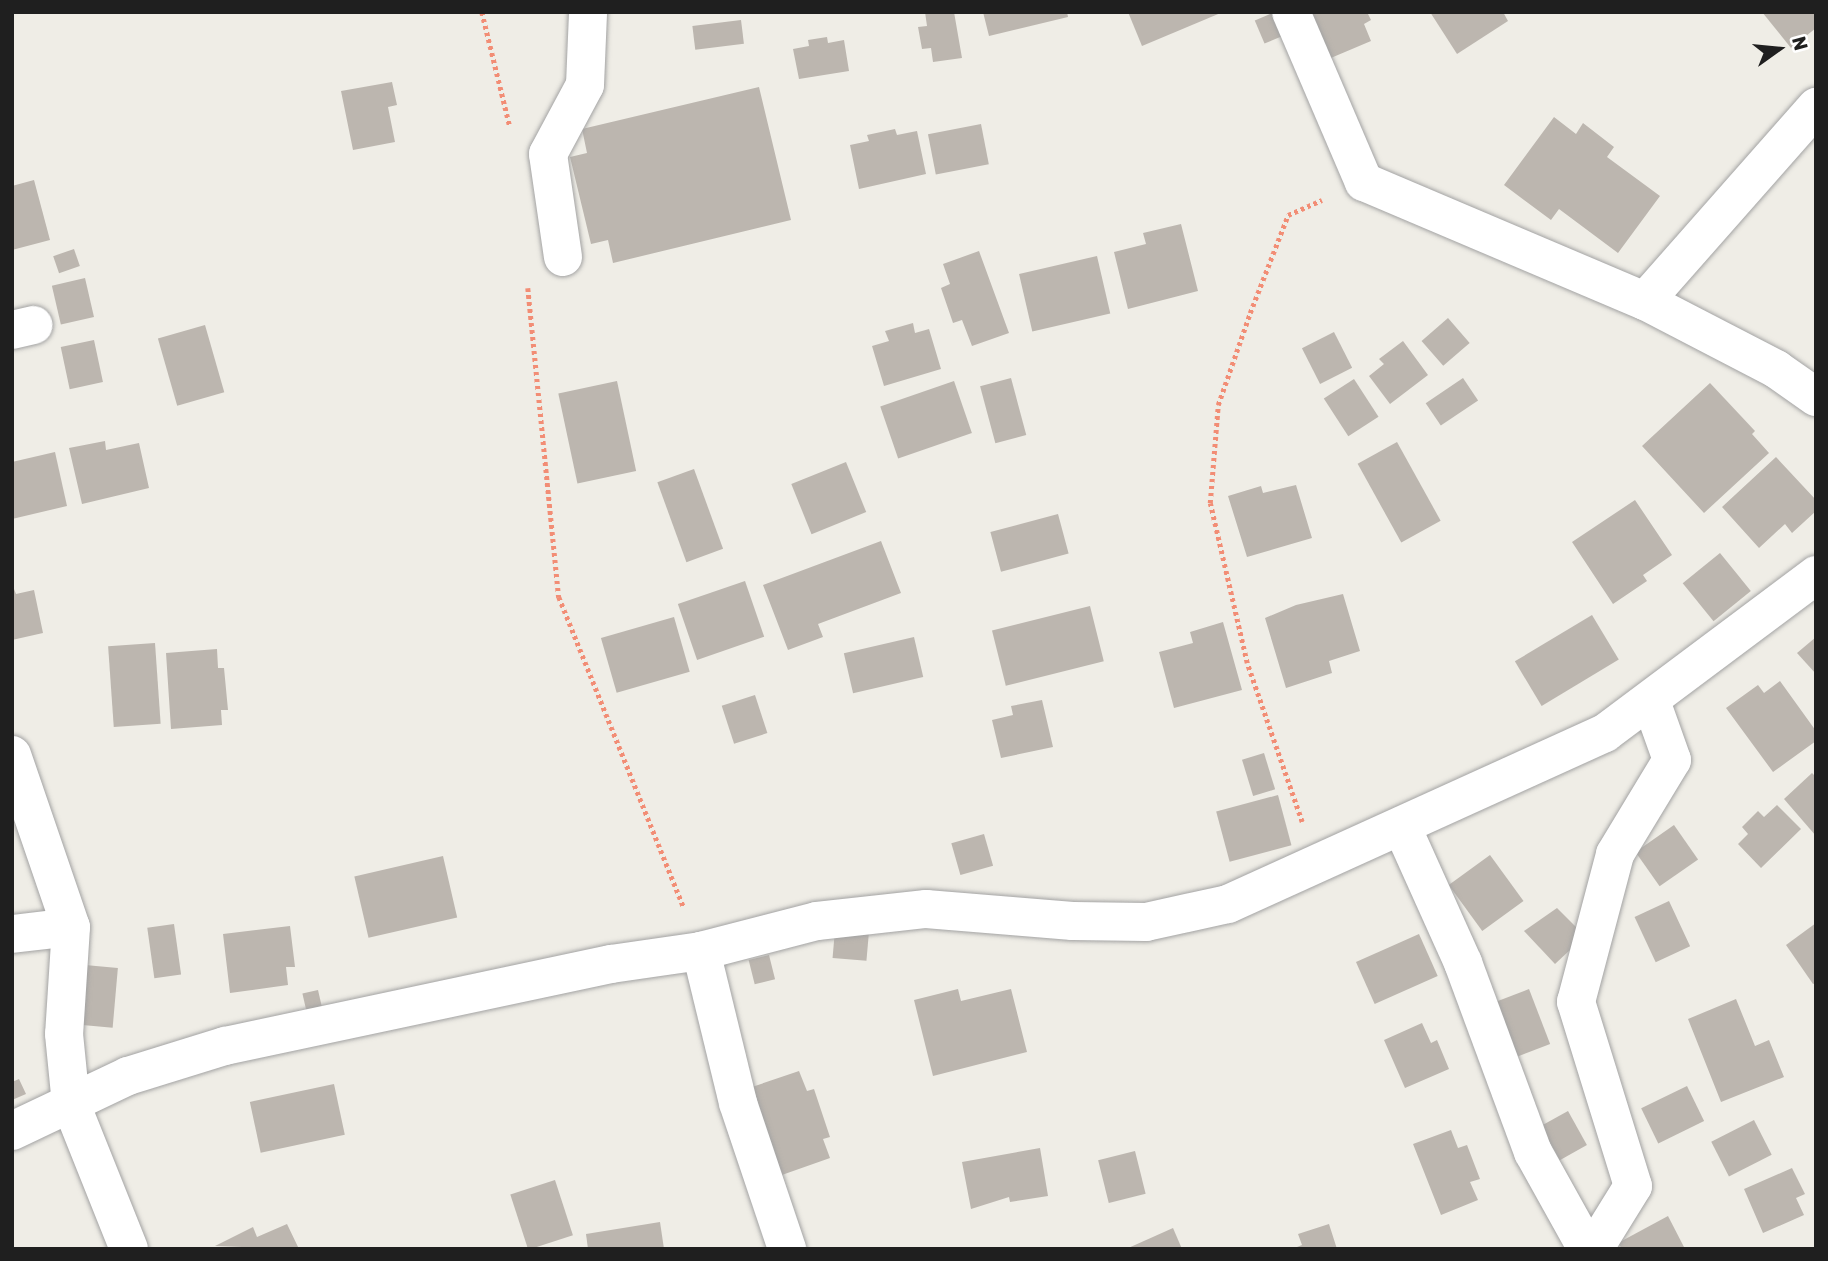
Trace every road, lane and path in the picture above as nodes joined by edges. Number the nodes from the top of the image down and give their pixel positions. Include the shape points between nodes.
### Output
1 (482, 12) edge
2 (588, 12) edge
3 (1291, 12) edge
4 (1816, 107) edge
5 (511, 130) dead end
6 (1364, 182) junction
7 (563, 257) dead end
8 (528, 277) dead end
9 (1645, 301) junction
10 (1816, 397) edge
11 (1816, 575) edge
12 (1651, 701) junction
13 (12, 755) edge
14 (1402, 827) junction
15 (1317, 864) junction
16 (71, 927) junction
17 (12, 934) edge
18 (701, 951) junction
19 (71, 1104) junction
20 (12, 1131) edge
21 (129, 1249) edge
22 (787, 1249) edge
23 (1587, 1249) edge
24 (1594, 1249) edge

1 - 5 path
2 - 7 street via 584,85 548,154
3 - 6 street
4 - 9 street
6 - 9 street
6 - 15 path via 1288,215 1218,405 1210,503 1247,663
8 - 18 path via 559,597
9 - 10 street via 1776,369
11 - 12 street
12 - 14 street via 1605,733
12 - 24 street via 1672,760 1615,854 1576,1002 1633,1186
13 - 16 street
14 - 15 street
14 - 23 street via 1463,963 1532,1152
15 - 18 street via 1228,904 1146,922 926,909 817,921
16 - 17 street
16 - 19 street via 64,1034
18 - 19 street via 611,964 225,1046 128,1076
18 - 22 street via 738,1103
19 - 20 street
19 - 21 street

